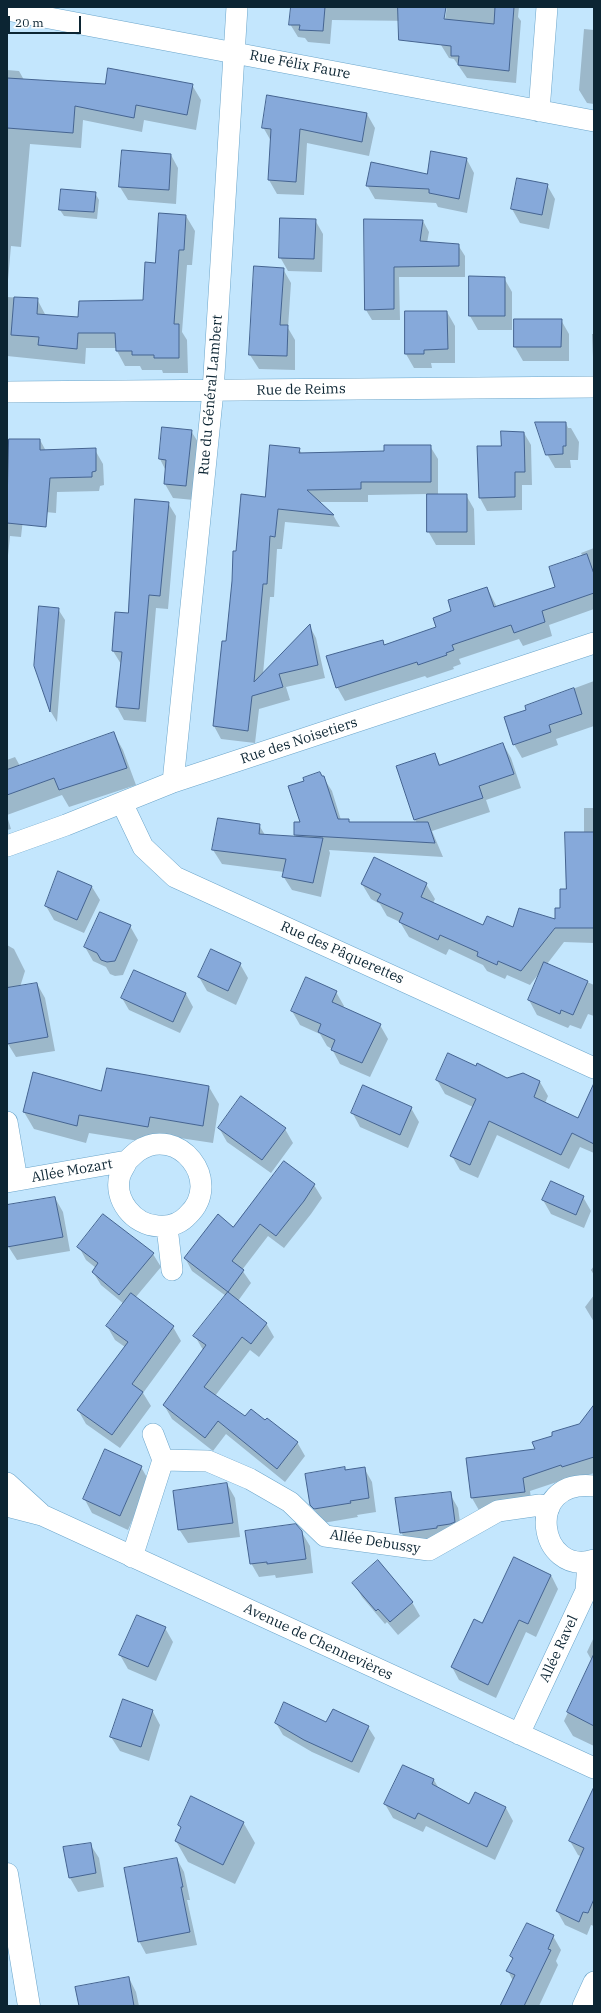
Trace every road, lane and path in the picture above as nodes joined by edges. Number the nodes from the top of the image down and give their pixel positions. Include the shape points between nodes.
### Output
1 (237, 7) edge
2 (547, 7) edge
3 (7, 10) edge
4 (235, 52) junction
5 (539, 111) junction
6 (594, 121) edge
7 (594, 387) edge
8 (213, 391) junction
9 (7, 392) edge
10 (594, 643) edge
11 (173, 782) junction
12 (122, 803) junction
13 (7, 846) edge
14 (594, 1068) edge
15 (7, 1122) edge
16 (127, 1161) junction
17 (12, 1181) edge
18 (167, 1227) junction
19 (172, 1270) dead end
20 (153, 1434) dead end
21 (163, 1460) junction
22 (7, 1483) edge
23 (594, 1486) edge
24 (7, 1506) edge
25 (549, 1508) junction
26 (42, 1515) junction
27 (132, 1557) junction
28 (591, 1561) edge
29 (518, 1734) junction
30 (594, 1768) edge
31 (7, 1874) edge
32 (594, 1982) edge
33 (29, 2006) edge
34 (583, 2006) edge

1 - 4 street, Rue du Général Lambert
2 - 5 street
3 - 4 street, Rue Félix Faure
4 - 5 street, Rue Félix Faure
4 - 8 street, Rue du Général Lambert
5 - 6 street, Rue Félix Faure
7 - 8 street, Rue de Reims
8 - 9 street, Rue de Reims
8 - 11 street, Rue du Général Lambert
10 - 11 street, Rue des Noisetiers
11 - 12 street, Rue des Noisetiers
12 - 13 street, Rue des Noisetiers
12 - 14 street, Rue des Pâquerettes via 143,847 175,877
15 - 17 street, Allée Mozart
16 - 17 street, Allée Mozart
16 - 18 street, Allée Mozart via 120,1176 119,1192 125,1207 136,1219 151,1226
16 - 18 street, Allée Mozart via 138,1150 154,1145 170,1145 184,1152 196,1164 201,1179 200,1196 194,1210 182,1221
18 - 19 street
20 - 21 street
21 - 25 street, Allée Debussy via 208,1461 250,1479 290,1502 325,1536 429,1550 498,1511 540,1505
21 - 27 street
22 - 26 street, Avenue de Chennevières
23 - 25 street, Allée Ravel via 579,1485 565,1490 553,1500
24 - 26 street, Avenue de Chennevières
25 - 28 street, Allée Ravel via 545,1528 550,1542 560,1554 573,1560
26 - 27 street, Avenue de Chennevières
27 - 29 street, Avenue de Chennevières
28 - 29 street, Allée Ravel via 586,1591
29 - 30 street, Avenue de Chennevières
31 - 33 street
32 - 34 street

